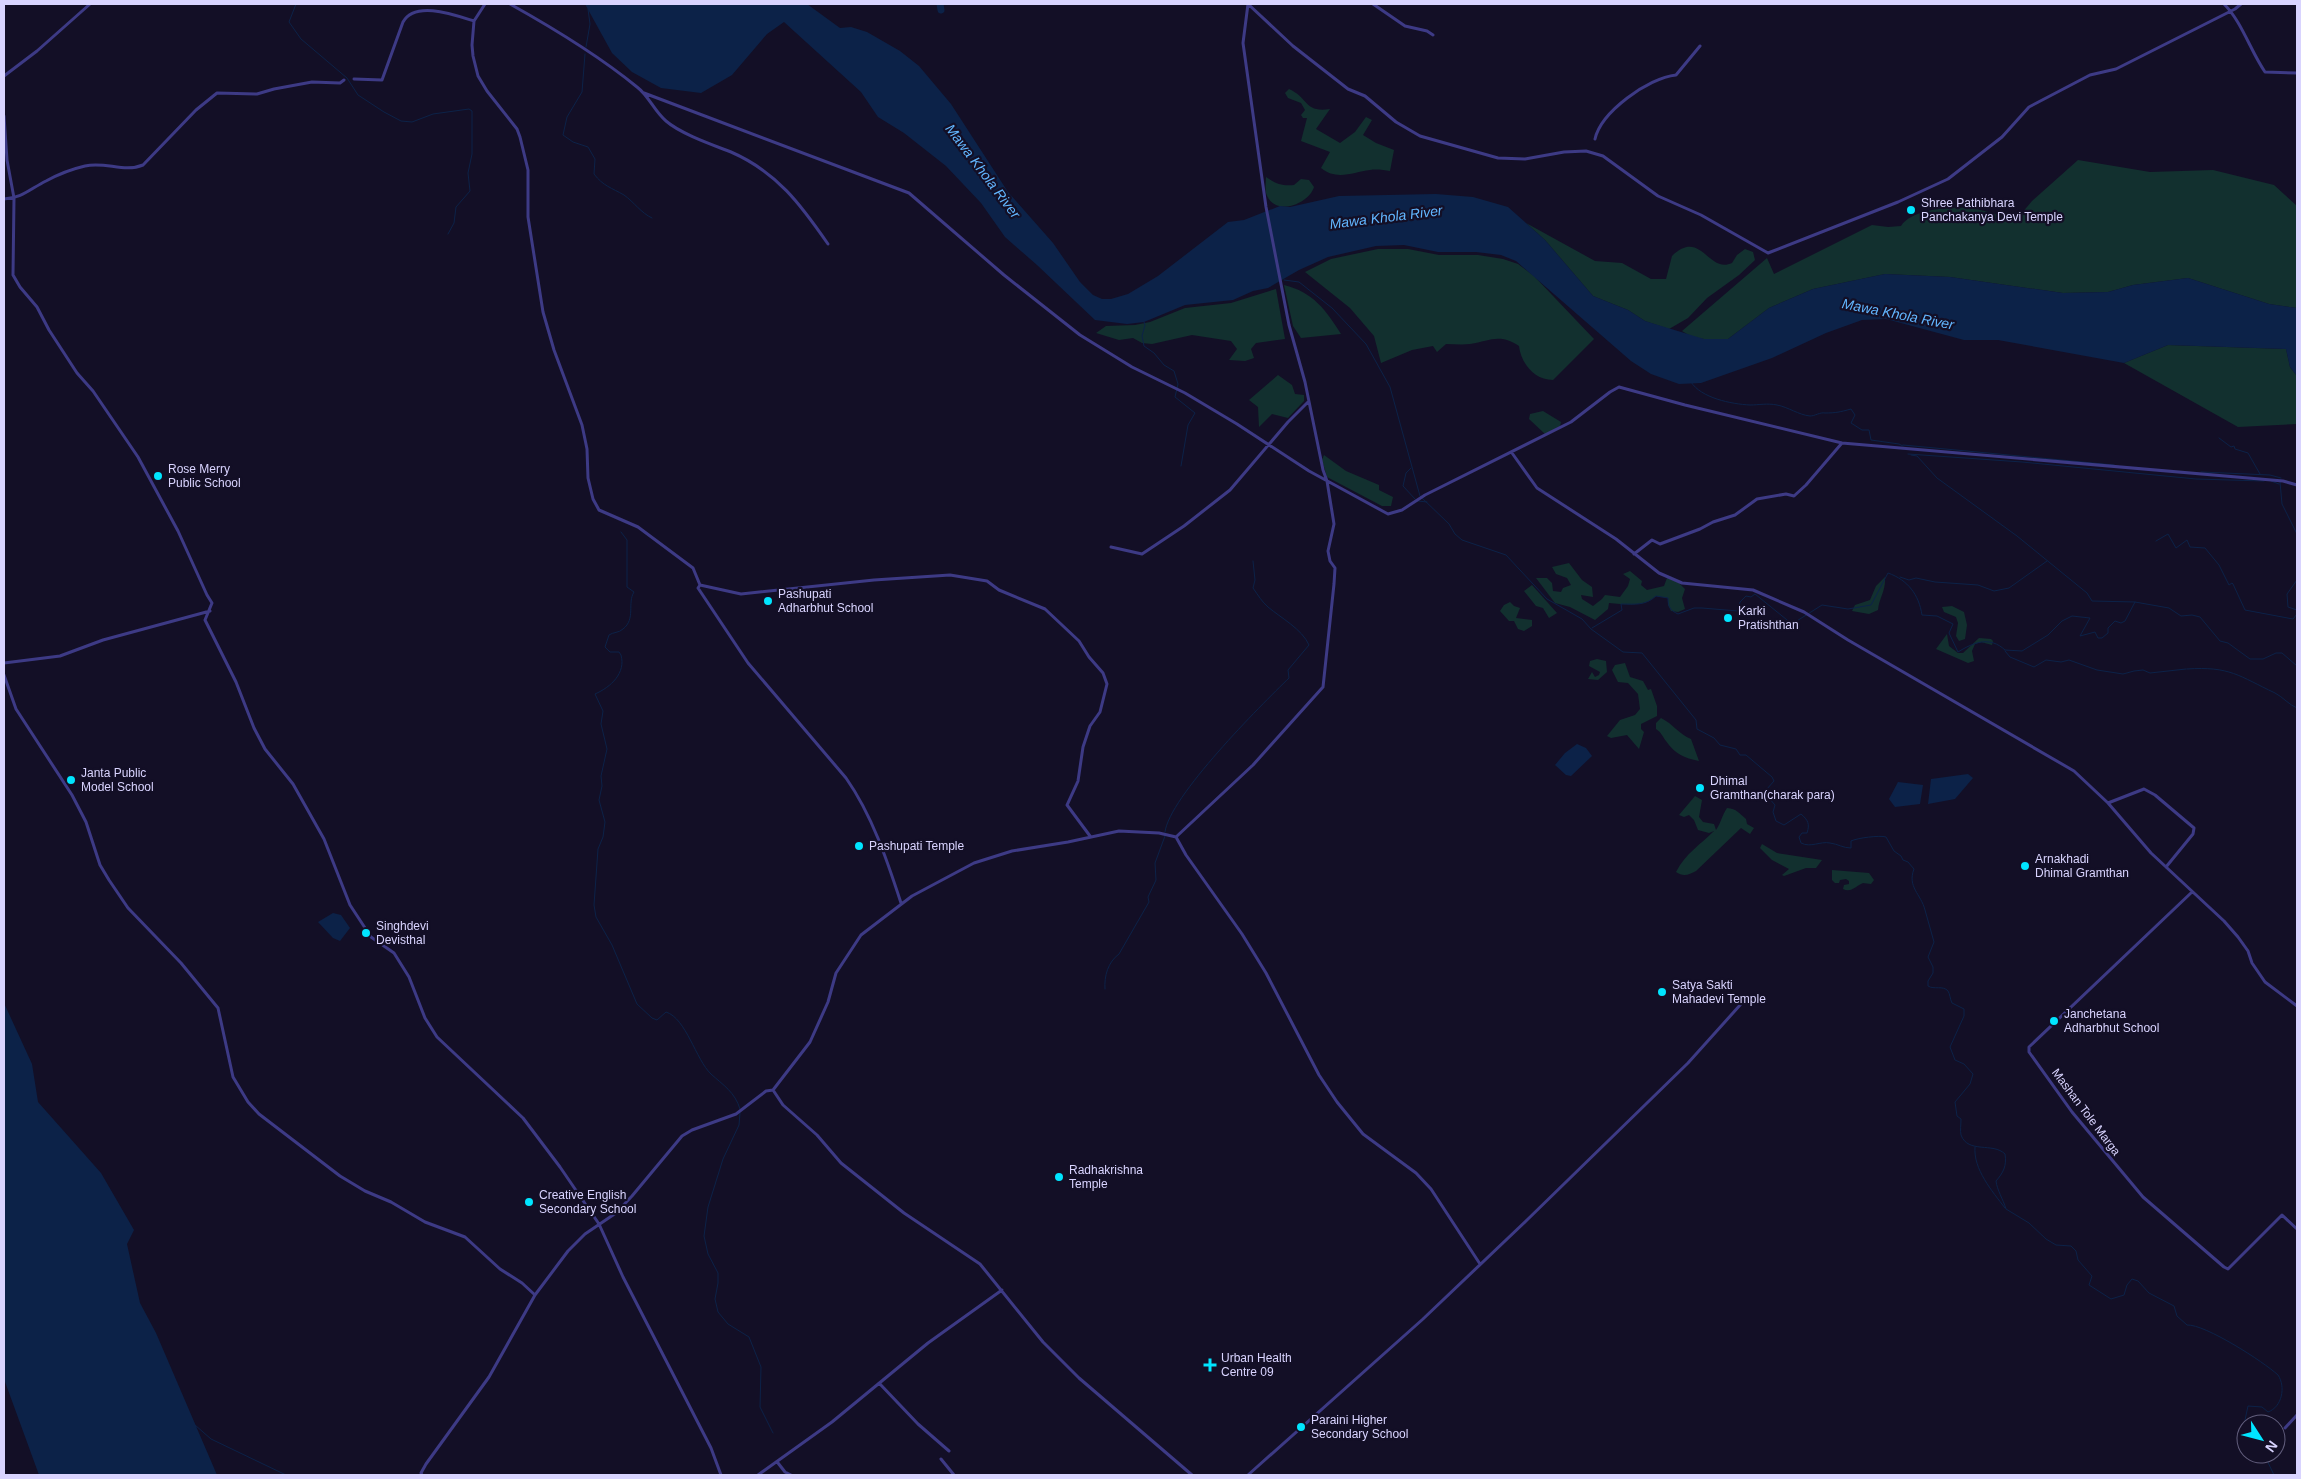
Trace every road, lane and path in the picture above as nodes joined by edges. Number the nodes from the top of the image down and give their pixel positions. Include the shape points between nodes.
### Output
1 (90, 4) edge
2 (486, 4) edge
3 (510, 4) edge
4 (1248, 4) edge
5 (1373, 4) edge
6 (2224, 4) edge
7 (2241, 4) edge
8 (2231, 11) junction
9 (474, 21) junction
10 (1433, 35) dead end
11 (1700, 46) dead end
12 (2297, 74) edge
13 (4, 76) edge
14 (354, 79) dead end
15 (344, 80) dead end
16 (644, 93) junction
17 (4, 116) edge
18 (1595, 140) dead end
19 (14, 198) junction
20 (4, 199) edge
21 (828, 244) dead end
22 (1308, 402) junction
23 (1842, 443) junction
24 (1269, 444) junction
25 (1512, 453) junction
26 (1327, 480) junction
27 (2297, 485) edge
28 (1111, 548) dead end
29 (1634, 554) junction
30 (700, 585) junction
31 (210, 611) junction
32 (4, 663) edge
33 (4, 675) edge
34 (2108, 802) junction
35 (1090, 836) junction
36 (1176, 837) junction
37 (2166, 867) junction
38 (2192, 892) junction
39 (901, 903) junction
40 (1741, 1004) dead end
41 (2297, 1006) edge
42 (773, 1090) junction
43 (599, 1224) junction
44 (2297, 1229) edge
45 (1480, 1264) junction
46 (1002, 1290) junction
47 (535, 1295) junction
48 (879, 1383) junction
49 (2297, 1415) edge
50 (2286, 1427) edge
51 (949, 1452) dead end
52 (941, 1459) dead end
53 (778, 1463) junction
54 (422, 1475) edge
55 (721, 1475) edge
56 (758, 1475) edge
57 (791, 1475) edge
58 (954, 1475) edge
59 (1192, 1475) edge
60 (1248, 1475) edge

1 - 13 street
2 - 9 street
3 - 16 street via 589,53
4 - 8 street via 1292,46 1348,89 1365,96 1396,122 1420,136 1498,158 1586,151 1603,156 1658,196 1701,215 1768,253 1948,179 1996,142 2029,107 2090,75 2116,69 2158,46 2192,33
4 - 22 street via 1244,43 1266,207
5 - 10 street via 1405,26
6 - 8 street
7 - 8 street
8 - 12 street via 2265,72
9 - 14 street via 434,9 408,14 382,80
9 - 30 street via 472,45 478,76 517,129 524,151 529,186 528,217 543,312 582,425 595,506 660,542 693,568
11 - 18 street via 1676,75 1653,83 1611,111 1596,133
15 - 19 street via 340,83 312,82 257,94 217,93 143,165 135,168 100,164 85,166
16 - 21 street via 656,111 674,127 770,174 800,206
16 - 24 street via 909,193 1080,335
17 - 19 street
19 - 20 street
19 - 31 street via 13,275 37,306 58,345 147,473 212,603
22 - 24 street
22 - 26 street
23 - 25 street via 1619,387 1574,420
23 - 27 street via 2283,481
23 - 29 street via 1794,496 1786,494 1757,499 1735,515 1660,544 1652,540
24 - 26 street
24 - 28 street via 1230,490 1147,552 1131,553
25 - 26 street via 1425,495 1402,510 1388,514
25 - 29 street via 1537,488
26 - 36 street via 1334,532 1328,551 1335,568 1323,687 1253,765
29 - 34 street via 1659,573 1682,583 1753,590 1804,612 2074,772
30 - 35 street via 741,594 950,575 987,581 999,590 1044,609 1079,641 1103,673 1107,684 1100,712 1082,747 1078,781 1067,805
30 - 39 street via 698,588 702,595 748,663 859,796
31 - 32 street via 103,640 60,656
31 - 43 street via 205,620 236,682 254,728 265,749 308,807 360,921 371,936 394,953 437,1036 523,1118
33 - 47 street via 16,709 86,822 100,865 109,880 128,908 181,963 218,1008 233,1077 248,1102 340,1176 425,1222 465,1237
34 - 37 street
34 - 37 street via 2144,789 2194,828
35 - 36 street via 1119,831
35 - 39 street via 989,858 955,872
36 - 45 street via 1266,973 1337,1102 1363,1134 1416,1173 1431,1189
37 - 38 street
38 - 41 street via 2238,936 2265,982
38 - 44 street, Mashan Tole Marga via 2029,1048 2029,1052 2072,1112 2143,1197 2224,1267 2228,1269 2282,1215
39 - 42 street via 861,935 836,973 828,1002 810,1042
40 - 45 street via 1688,1063
42 - 43 street via 766,1091 736,1114 682,1136 616,1213
42 - 46 street via 783,1105 822,1140 841,1163 904,1213 972,1258
43 - 47 street via 571,1247
43 - 55 street via 711,1448
45 - 60 street
46 - 48 street
46 - 59 street via 1043,1342
47 - 54 street via 489,1377 420,1473
48 - 51 street
48 - 53 street
49 - 50 street
52 - 58 street
53 - 56 street
53 - 57 street

